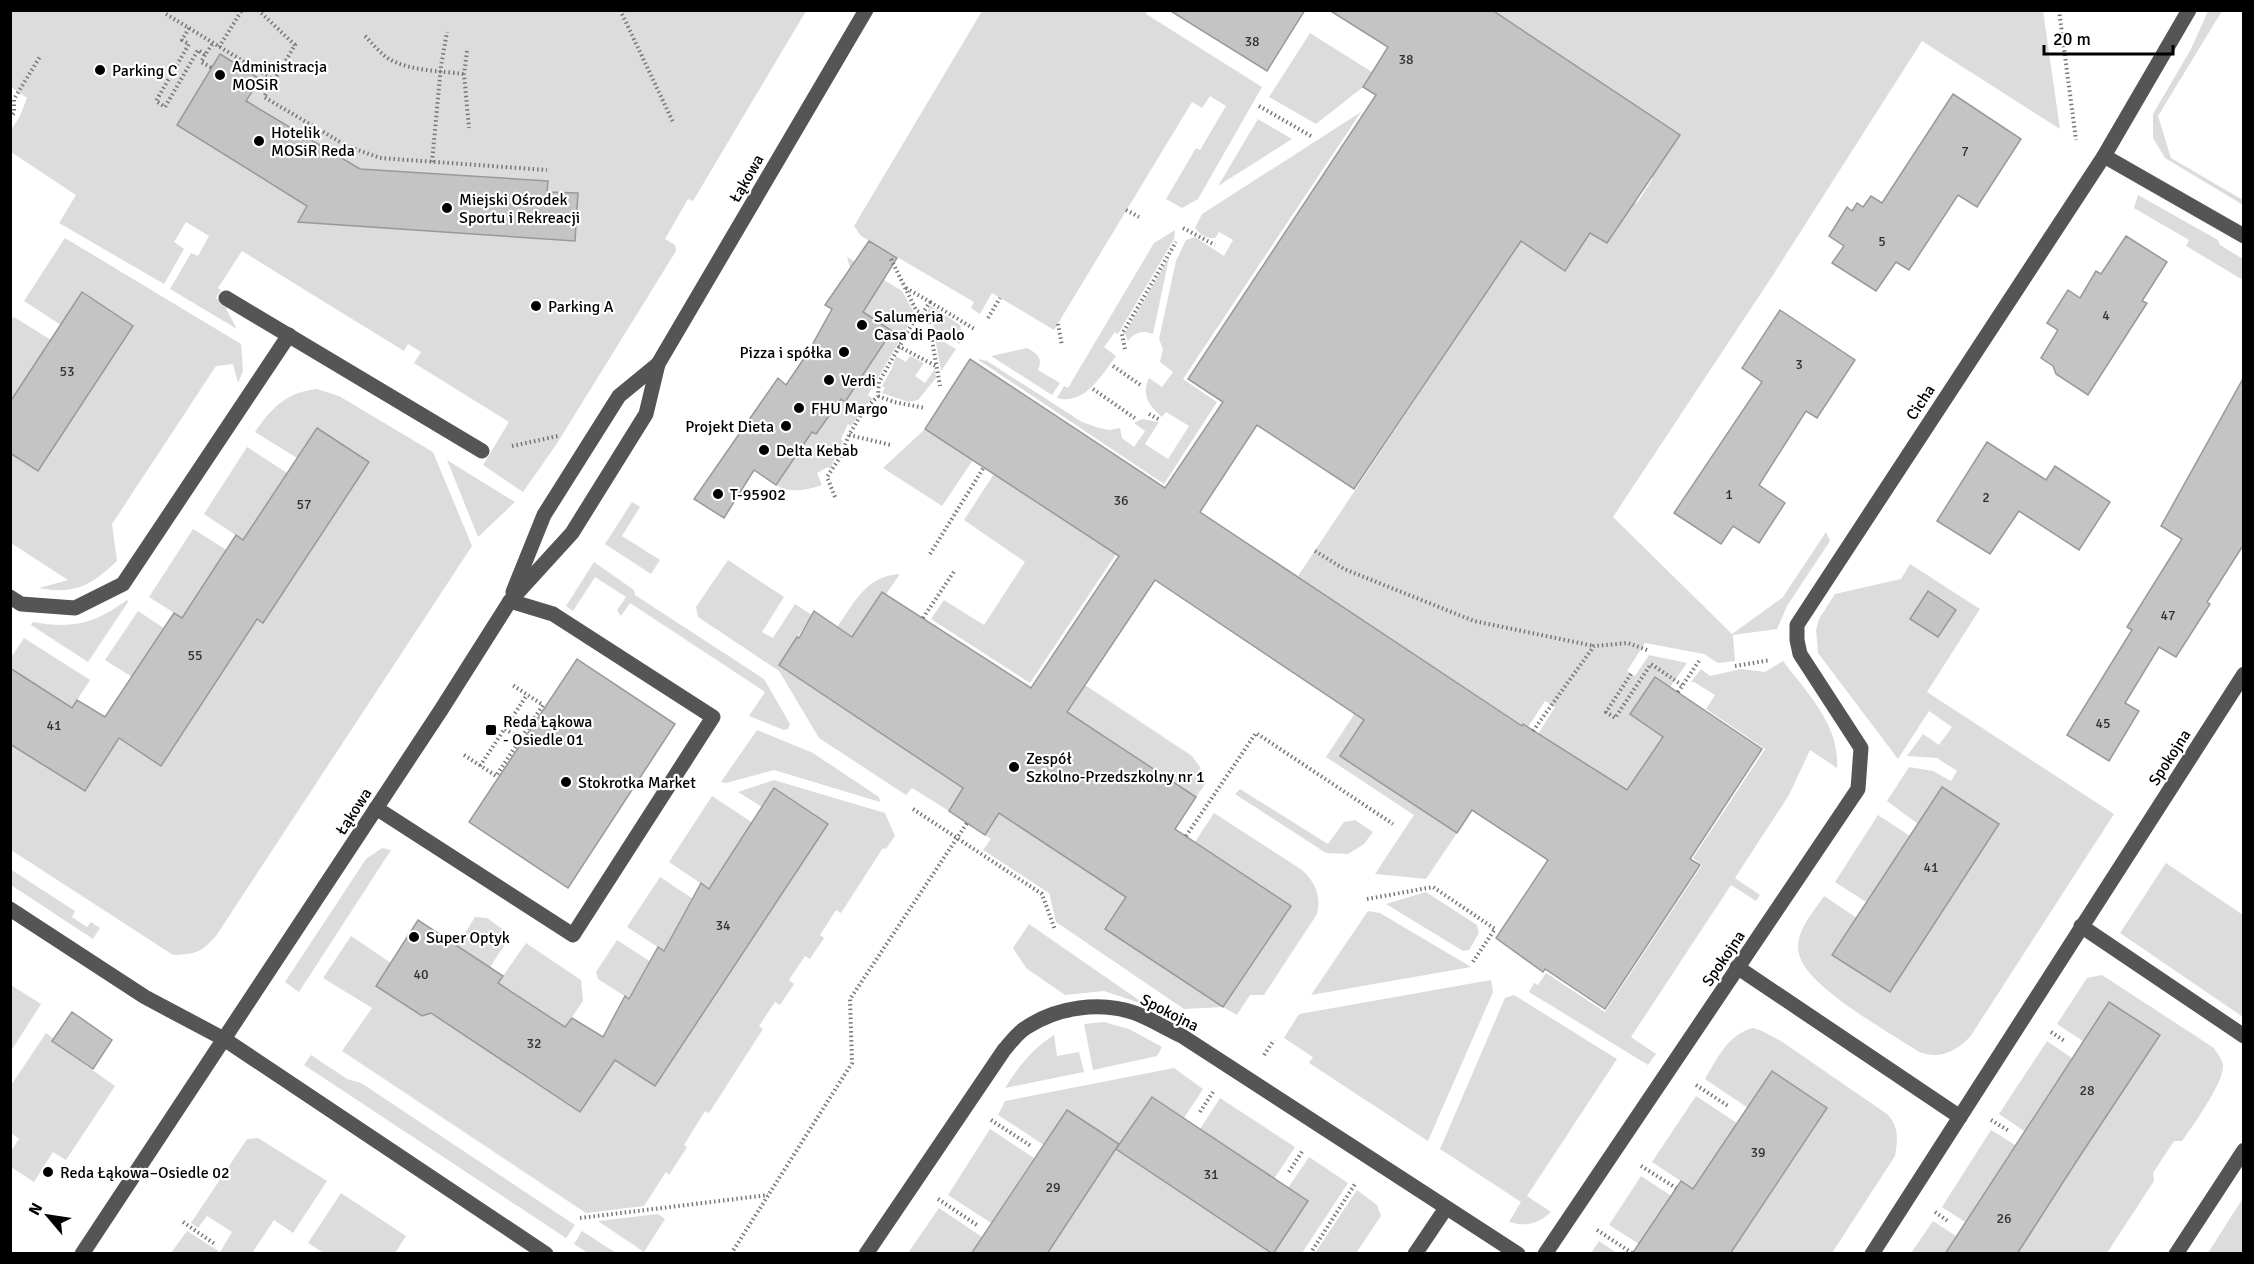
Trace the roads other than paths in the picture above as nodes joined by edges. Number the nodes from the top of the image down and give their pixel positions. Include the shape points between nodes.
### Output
1 (866, 10) edge
2 (2189, 10) edge
3 (2104, 156) junction
4 (2244, 236) edge
5 (226, 298) dead end
6 (289, 335) junction
7 (658, 364) junction
8 (482, 451) road end
9 (10, 597) edge
10 (510, 601) junction
11 (1813, 674) joint
12 (2244, 674) edge
13 (376, 808) junction
14 (10, 909) edge
15 (2081, 926) junction
16 (1737, 967) junction
17 (2244, 1036) edge
18 (224, 1039) junction
19 (1960, 1117) junction
20 (2244, 1150) edge
21 (1446, 1208) junction
22 (82, 1254) edge
23 (546, 1254) edge
24 (866, 1254) edge
25 (1415, 1254) edge
26 (1518, 1254) edge
27 (1545, 1254) edge
28 (1872, 1254) edge
29 (2176, 1254) edge

1 - 7 street, Łąkowa
2 - 3 street, Cicha
3 - 4 street
3 - 11 street, Cicha via 1800,618 1800,654
5 - 6 street
6 - 8 street
6 - 9 street via 123,584 75,608 21,604
7 - 10 street, Łąkowa via 646,414 612,469 572,532
7 - 10 street, Łąkowa via 619,396 544,515
10 - 13 street, Łąkowa
10 - 13 street via 554,614 713,717 580,925 573,935
11 - 16 street, Spokojna via 1861,748 1858,789
12 - 15 street, Spokojna
13 - 18 street, Łąkowa
14 - 18 street via 145,997
15 - 17 street
15 - 19 street, Spokojna
16 - 19 street
16 - 27 street, Spokojna
18 - 22 street, Łąkowa
18 - 23 street
19 - 28 street, Spokojna
20 - 29 street
21 - 24 street, Spokojna via 1182,1036 1138,1014 1098,1006 1052,1015 1026,1027 1004,1050
21 - 25 street
21 - 26 street, Spokojna

